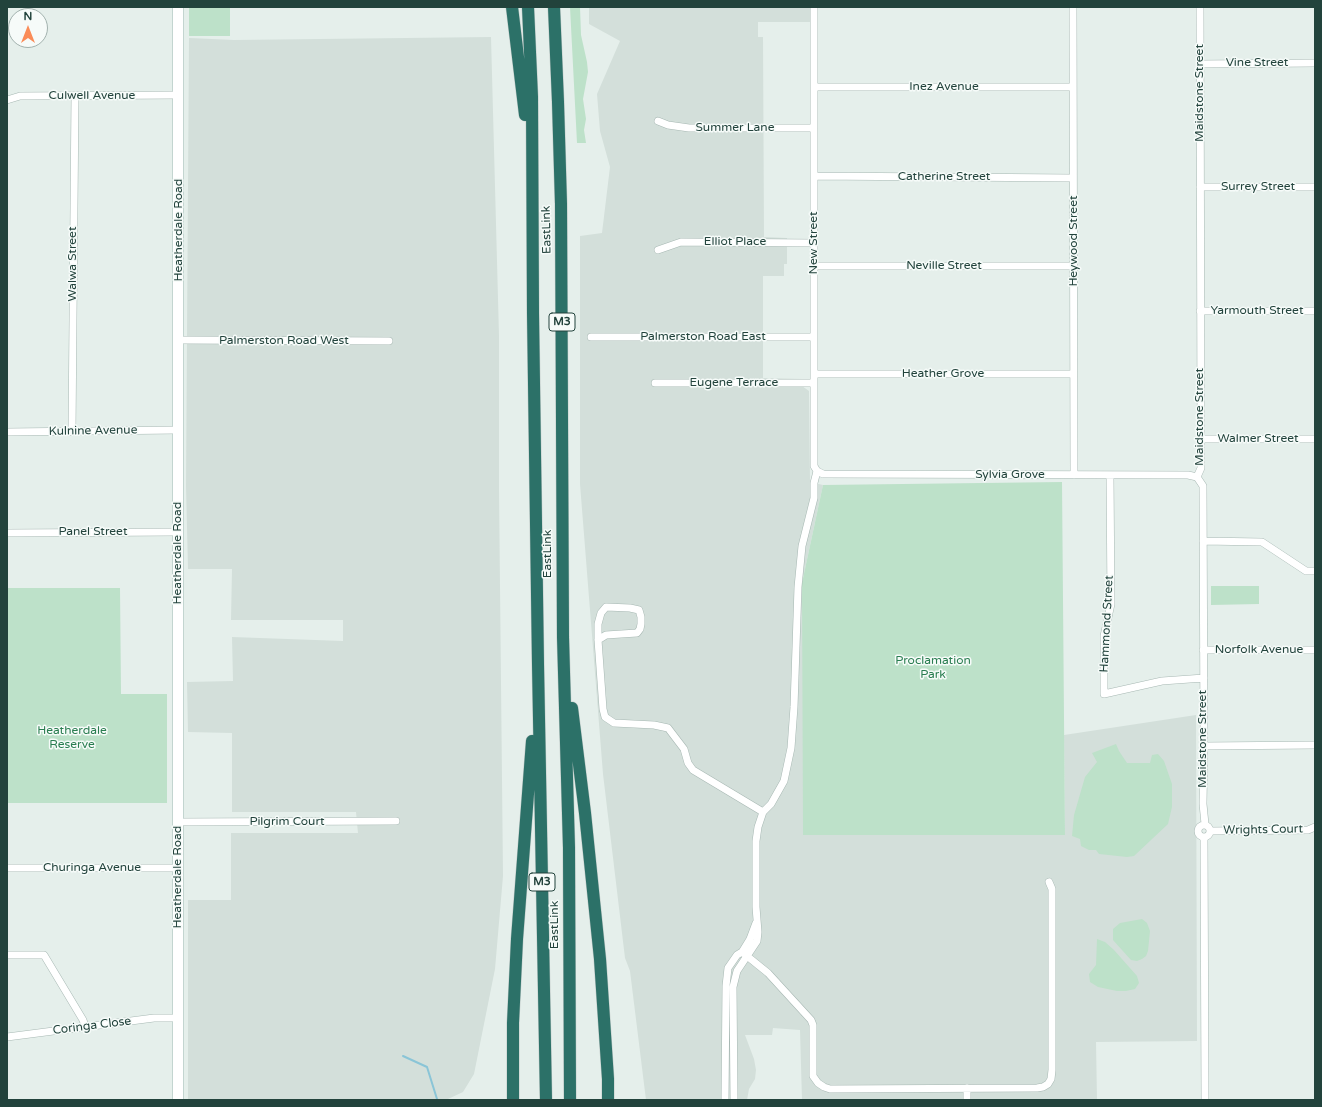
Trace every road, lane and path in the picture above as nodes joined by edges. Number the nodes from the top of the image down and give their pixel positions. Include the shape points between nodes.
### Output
1 (178, 7) edge
2 (512, 7) edge
3 (528, 7) edge
4 (554, 7) edge
5 (814, 7) edge
6 (1073, 7) edge
7 (1200, 7) edge
8 (1315, 63) edge
9 (1200, 64) junction
10 (814, 87) junction
11 (1073, 87) junction
12 (178, 95) junction
13 (75, 96) junction
14 (7, 100) edge
15 (658, 121) dead end
16 (814, 128) junction
17 (532, 174) junction
18 (814, 176) junction
19 (1074, 178) junction
20 (1315, 186) edge
21 (1200, 187) junction
22 (814, 243) junction
23 (658, 250) dead end
24 (814, 266) junction
25 (1074, 266) junction
26 (1200, 311) junction
27 (1315, 311) edge
28 (592, 337) dead end
29 (814, 337) junction
30 (178, 340) junction
31 (389, 341) dead end
32 (814, 374) junction
33 (1073, 374) junction
34 (655, 382) dead end
35 (814, 382) junction
36 (178, 430) junction
37 (7, 432) edge
38 (72, 432) junction
39 (1201, 439) junction
40 (1315, 439) edge
41 (820, 473) junction
42 (1074, 475) junction
43 (1110, 475) junction
44 (1198, 477) junction
45 (7, 532) edge
46 (178, 532) junction
47 (1203, 541) junction
48 (1315, 571) edge
49 (563, 637) junction
50 (598, 640) junction
51 (1203, 650) junction
52 (1315, 650) edge
53 (538, 664) junction
54 (1204, 678) junction
55 (1315, 745) edge
56 (1204, 746) junction
57 (763, 812) junction
58 (396, 821) dead end
59 (178, 822) junction
60 (1204, 824) junction
61 (1315, 827) edge
62 (1210, 831) junction
63 (1204, 837) junction
64 (7, 868) edge
65 (178, 868) junction
66 (1049, 882) dead end
67 (744, 955) junction
68 (7, 956) edge
69 (178, 1018) junction
70 (85, 1026) junction
71 (7, 1037) edge
72 (608, 1079) junction
73 (967, 1088) junction
74 (178, 1100) edge
75 (513, 1100) edge
76 (546, 1100) edge
77 (570, 1100) edge
78 (608, 1100) edge
79 (616, 1100) edge
80 (725, 1100) edge
81 (734, 1100) edge
82 (967, 1100) edge
83 (1205, 1100) edge

1 - 12 main road, Heatherdale Road
2 - 17 highway
3 - 17 highway, EastLink / M3
4 - 49 highway, EastLink / M3 via 561,197
5 - 10 street, New Street
6 - 11 street, Heywood Street
7 - 9 street, Maidstone Street
8 - 9 street, Vine Street
9 - 21 street, Maidstone Street
10 - 11 street, Inez Avenue
10 - 16 street, New Street
11 - 19 street, Heywood Street
12 - 13 street, Culwell Avenue
12 - 30 main road, Heatherdale Road
13 - 14 street, Culwell Avenue via 20,96
13 - 38 street, Walwa Street
15 - 16 street, Summer Lane via 689,128
16 - 18 street, New Street
17 - 53 highway, EastLink / M3
18 - 19 street, Catherine Street
18 - 22 street, New Street
19 - 25 street, Heywood Street
20 - 21 street, Surrey Street
21 - 26 street, Maidstone Street
22 - 23 street, Elliot Place via 681,242
22 - 24 street, New Street
24 - 25 street, Neville Street
24 - 29 street, New Street
25 - 33 street, Heywood Street
26 - 27 street, Yarmouth Street
26 - 39 street, Maidstone Street
28 - 29 street, Palmerston Road East
29 - 32 street, New Street
30 - 31 street, Palmerston Road West
30 - 36 main road, Heatherdale Road
32 - 33 street, Heather Grove
32 - 35 street, New Street
33 - 42 street, Heywood Street
34 - 35 street, Eugene Terrace
35 - 41 street, New Street via 814,466
36 - 38 street, Kulnine Avenue
36 - 46 main road, Heatherdale Road
37 - 38 street, Kulnine Avenue
39 - 40 street, Walmer Street
39 - 44 street, Maidstone Street via 1201,468
41 - 42 street, Sylvia Grove
41 - 57 street, New Street via 814,483 814,498 802,546 791,748 784,781 771,804
42 - 43 street, Sylvia Grove
43 - 44 street, Sylvia Grove
43 - 54 street, Hammond Street via 1111,604 1104,636 1104,694 1162,681
44 - 47 street, Maidstone Street via 1203,486
45 - 46 street, Panel Street
46 - 59 main road, Heatherdale Road
47 - 48 street via 1262,542 1306,571
47 - 51 street, Maidstone Street
49 - 72 highway via 600,959
49 - 77 highway, EastLink / M3 via 569,848
50 - 50 street via 606,635 637,633 641,624 639,610 606,608 601,613 598,624
50 - 57 street via 605,717 614,723 668,728 684,749 693,770
51 - 52 street, Norfolk Avenue
51 - 54 street, Maidstone Street
53 - 75 highway via 516,939
53 - 76 highway, EastLink / M3
54 - 56 street, Maidstone Street
55 - 56 street
56 - 60 street, Maidstone Street
57 - 67 street via 756,841 757,919
58 - 59 street, Pilgrim Court
59 - 65 main road, Heatherdale Road
60 - 62 street via 1209,826
60 - 63 street via 1198,830
61 - 62 street, Wrights Court via 1308,830
62 - 63 street
63 - 83 street
64 - 65 street, Churinga Avenue
65 - 69 main road, Heatherdale Road
66 - 73 street via 1052,889 1051,1079 1048,1084 1037,1088
67 - 73 street via 768,973 811,1020 813,1076 820,1085 830,1089
67 - 80 street via 736,955 728,968
67 - 81 street via 733,987
68 - 70 street via 44,955
69 - 70 street, Coringa Close via 154,1018
69 - 74 main road, Heatherdale Road
70 - 71 street, Coringa Close
72 - 78 highway
72 - 79 highway
73 - 82 street

